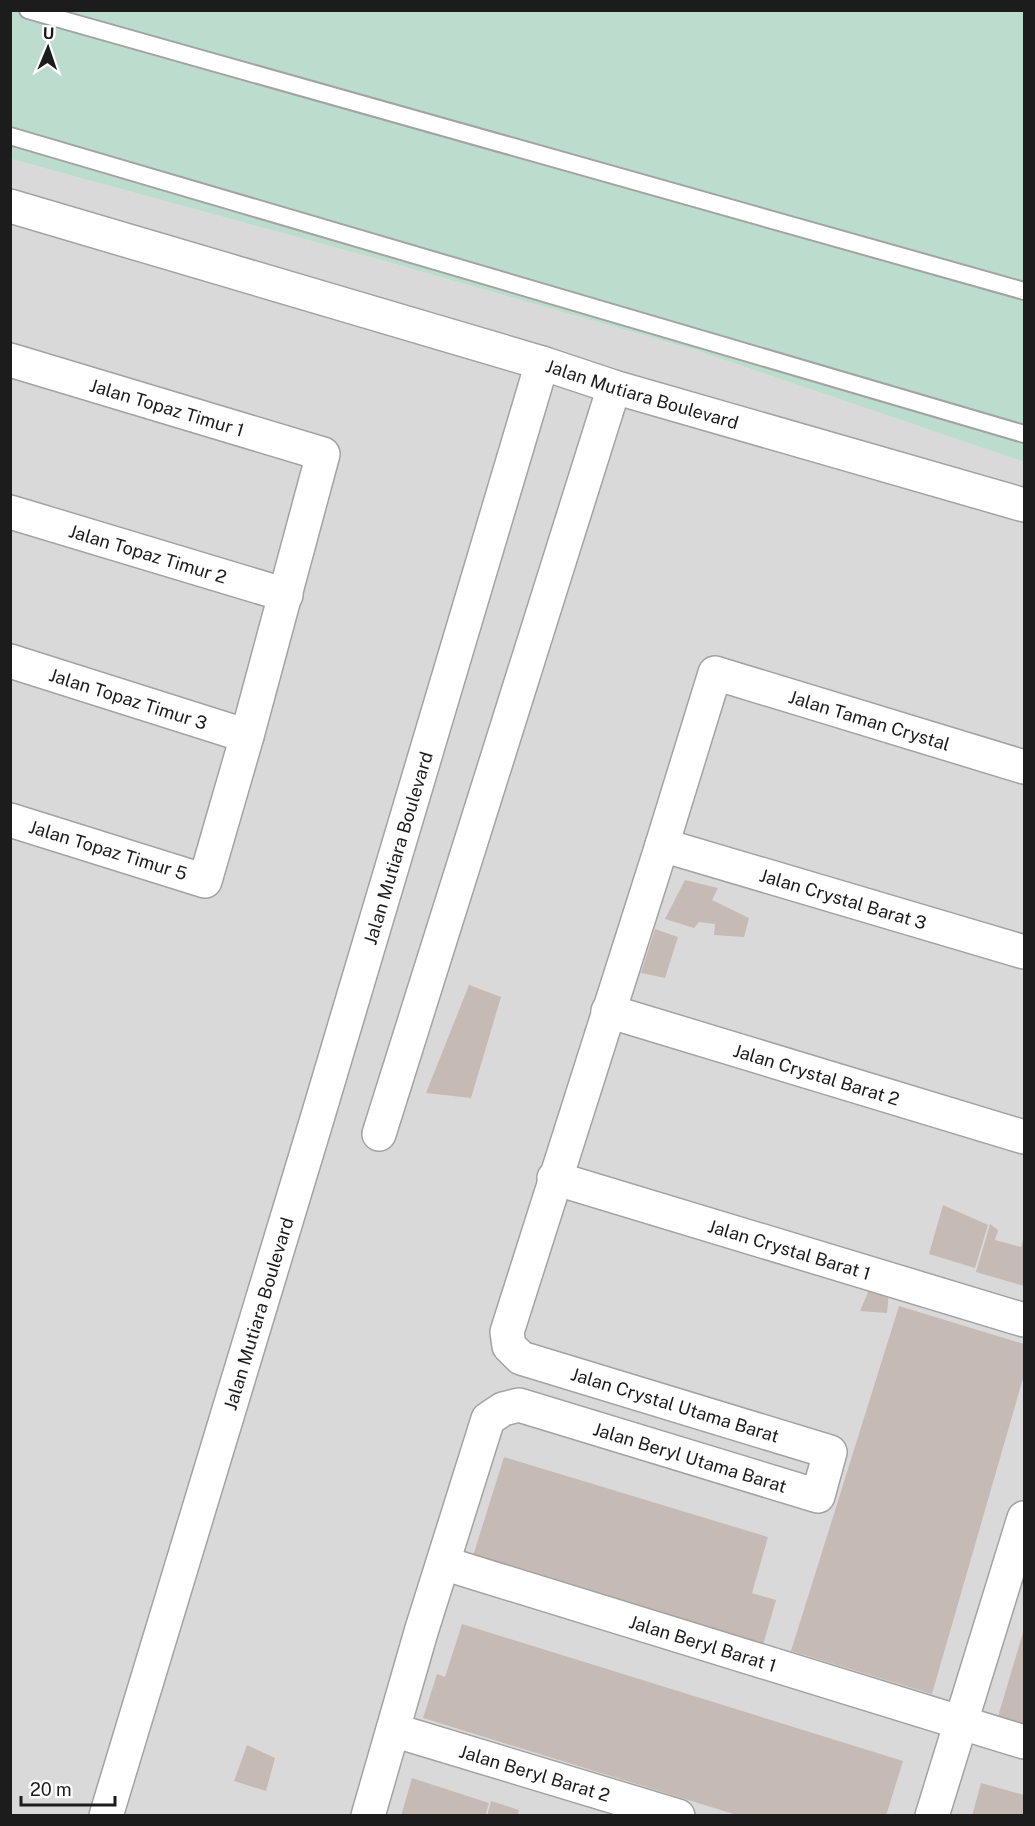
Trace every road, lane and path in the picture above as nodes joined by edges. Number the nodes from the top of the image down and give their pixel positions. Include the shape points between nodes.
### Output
1 (28, 10) edge
2 (10, 136) edge
3 (10, 207) edge
4 (1024, 291) edge
5 (10, 360) edge
6 (542, 363) junction
7 (614, 387) junction
8 (1024, 435) edge
9 (1024, 505) edge
10 (10, 512) edge
11 (286, 595) junction
12 (10, 661) edge
13 (247, 735) junction
14 (1024, 767) edge
15 (10, 820) edge
16 (662, 845) junction
17 (1024, 952) edge
18 (608, 1011) junction
19 (379, 1134) dead end
20 (1024, 1137) edge
21 (554, 1178) junction
22 (1024, 1320) edge
23 (830, 1452) joint
24 (1024, 1518) edge
25 (1018, 1561) edge
26 (443, 1563) junction
27 (961, 1723) junction
28 (393, 1730) junction
29 (1024, 1742) edge
30 (106, 1815) edge
31 (368, 1815) edge
32 (678, 1815) edge
33 (932, 1815) edge

1 - 4 lane
2 - 8 lane
3 - 6 street
5 - 11 street, Jalan Topaz Timur 1 via 323,454
6 - 7 street, Jalan Mutiara Boulevard
6 - 30 street, Jalan Mutiara Boulevard
7 - 9 street, Jalan Mutiara Boulevard
7 - 19 street
10 - 11 street, Jalan Topaz Timur 2
11 - 13 street
12 - 13 street, Jalan Topaz Timur 3
13 - 15 street, Jalan Topaz Timur 5 via 205,880
14 - 16 street, Jalan Taman Crystal via 715,673
16 - 17 street, Jalan Crystal Barat 3
16 - 18 street
18 - 20 street, Jalan Crystal Barat 2
18 - 21 street
21 - 22 street, Jalan Crystal Barat 1
21 - 23 street, Jalan Crystal Utama Barat via 507,1332 509,1346 520,1358
23 - 26 street, Jalan Beryl Utama Barat via 818,1496 519,1405 503,1409 488,1419
24 - 25 street
25 - 27 street
26 - 27 street, Jalan Beryl Barat 1
26 - 28 street
27 - 29 street, Jalan Beryl Barat 1
27 - 33 street
28 - 31 street
28 - 32 street, Jalan Beryl Barat 2

